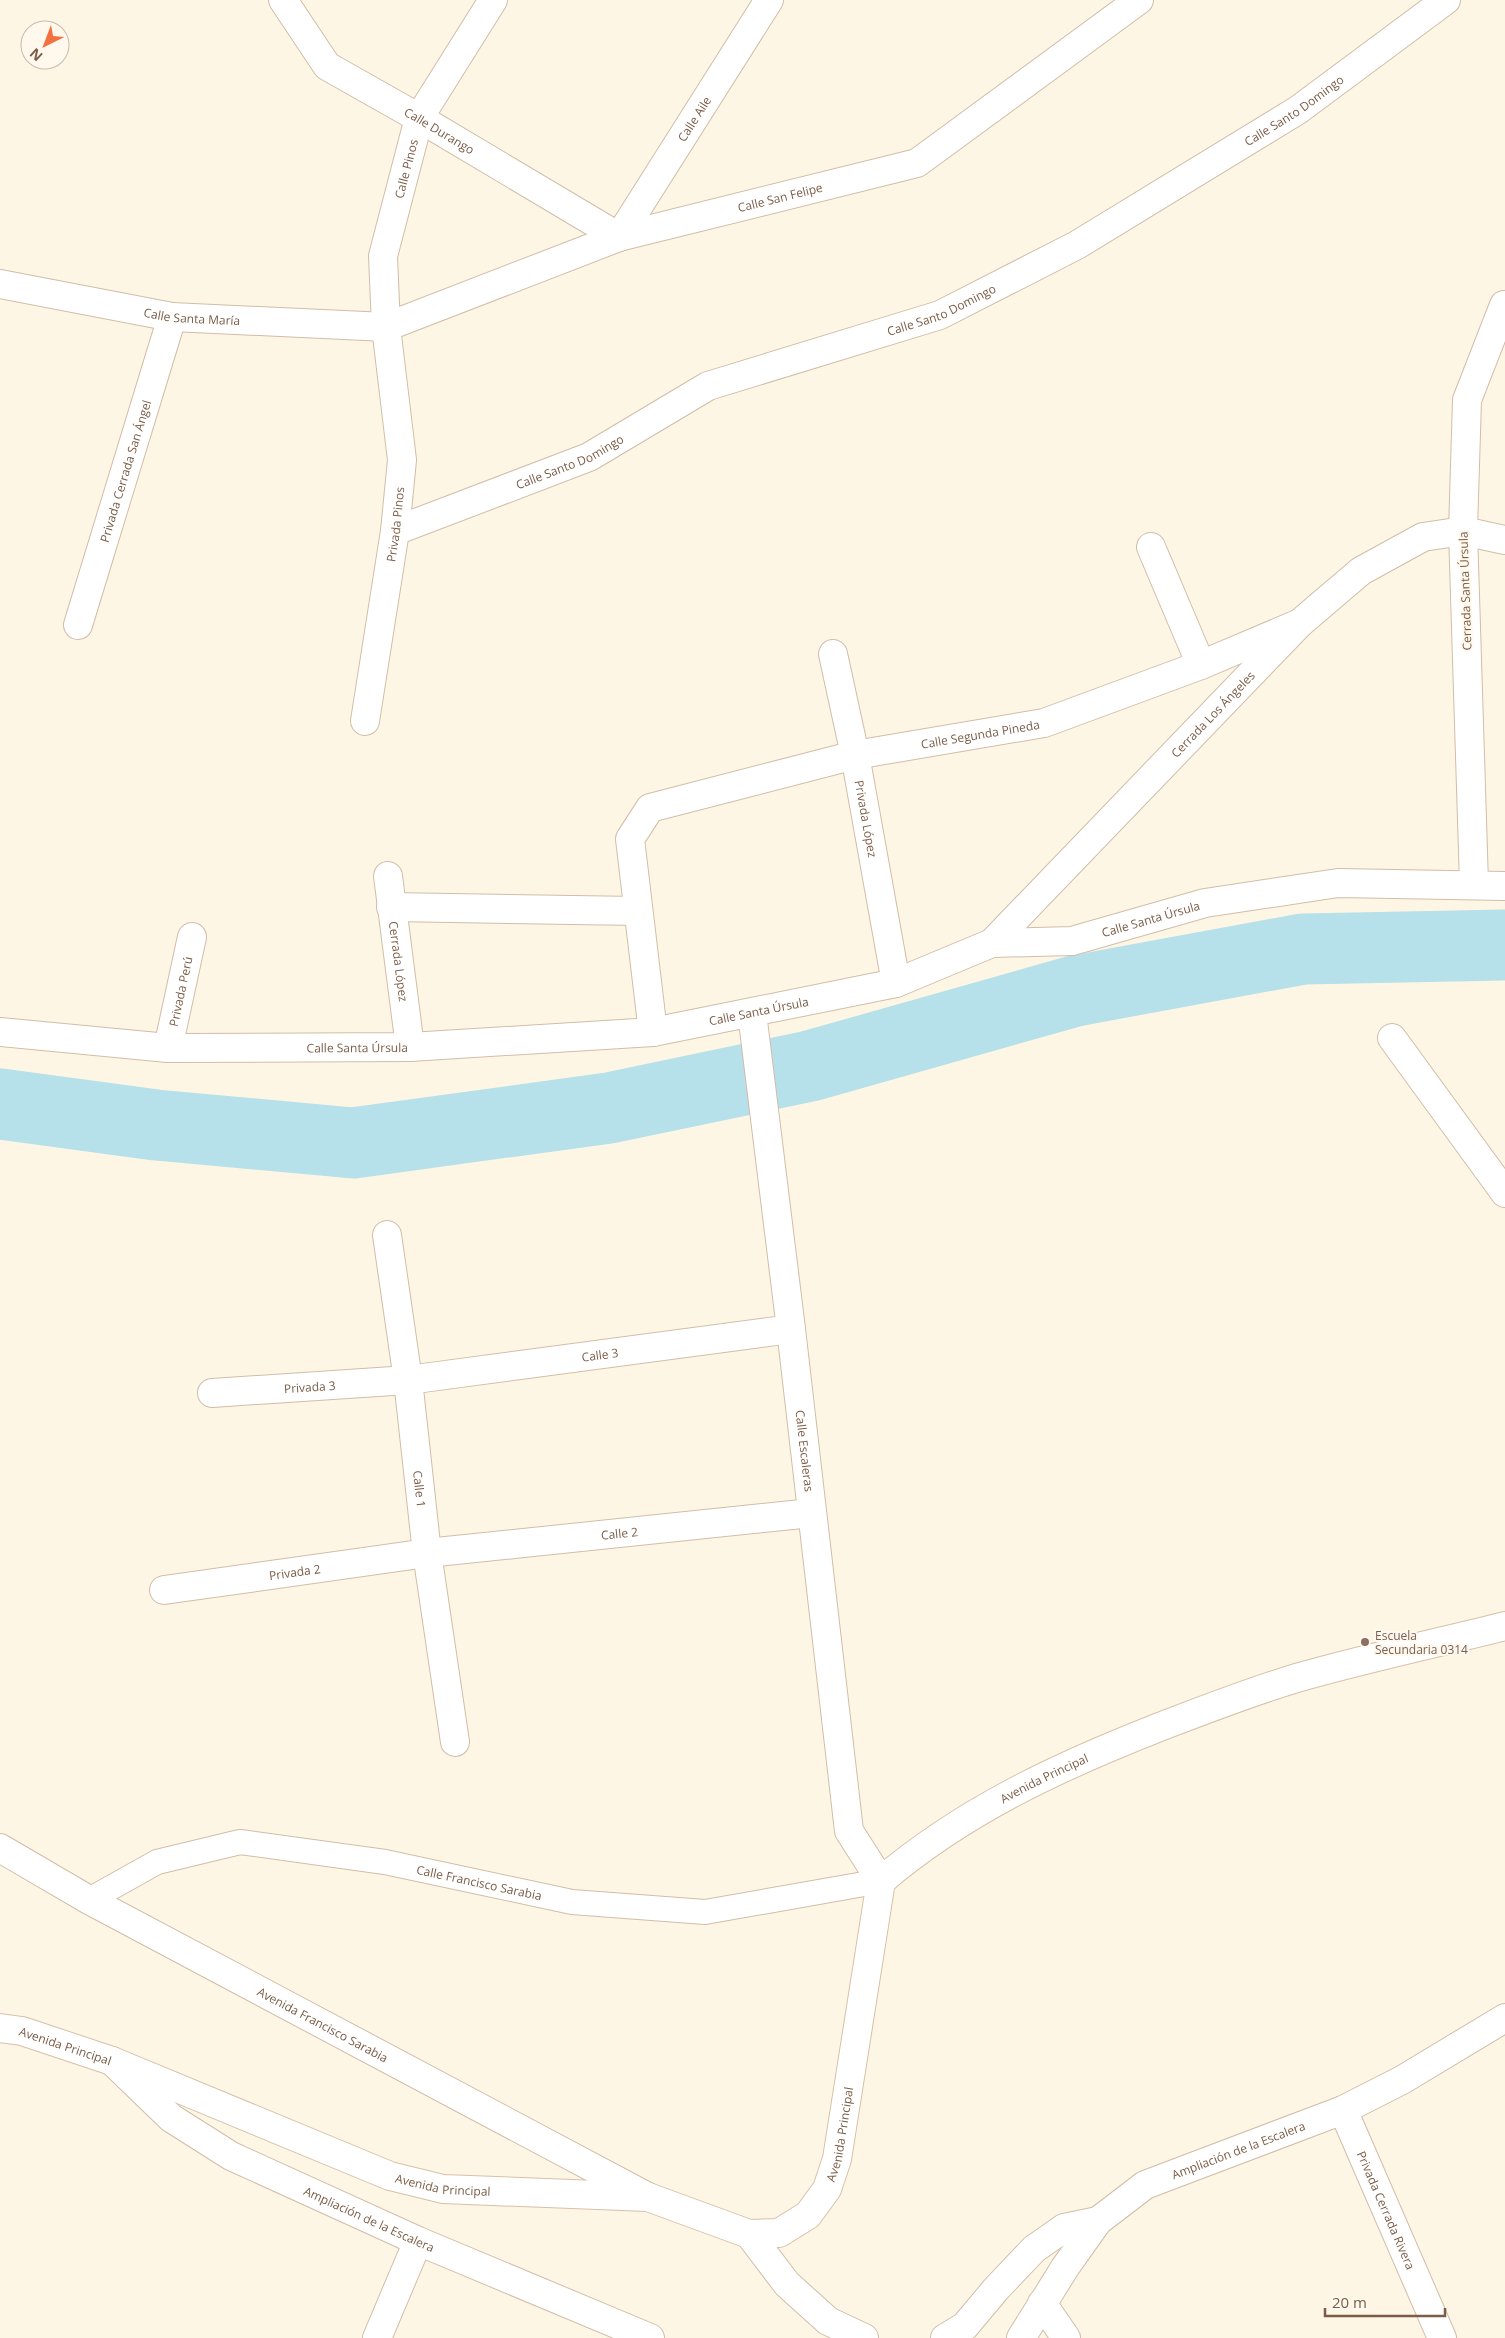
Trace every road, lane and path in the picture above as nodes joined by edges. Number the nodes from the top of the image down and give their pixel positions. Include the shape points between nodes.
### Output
1 (284, 0) edge
2 (493, 0) edge
3 (769, 0) edge
4 (1139, 0) edge
5 (1446, 0) edge
6 (419, 118) junction
7 (619, 237) junction
8 (0, 284) edge
9 (1504, 305) edge
10 (172, 317) junction
11 (386, 327) junction
12 (395, 531) junction
13 (1463, 531) junction
14 (1505, 540) edge
15 (1150, 547) dead end
16 (1300, 623) junction
17 (78, 625) dead end
18 (833, 654) dead end
19 (1200, 665) junction
20 (365, 721) dead end
21 (855, 755) junction
22 (388, 876) dead end
23 (1474, 884) junction
24 (1505, 886) edge
25 (391, 907) junction
26 (638, 910) junction
27 (192, 937) dead end
28 (992, 943) junction
29 (896, 983) junction
30 (752, 1013) junction
31 (0, 1032) edge
32 (653, 1032) junction
33 (1392, 1038) dead end
34 (410, 1047) junction
35 (168, 1048) junction
36 (1505, 1193) edge
37 (387, 1235) dead end
38 (791, 1329) junction
39 (408, 1380) junction
40 (212, 1393) dead end
41 (811, 1513) junction
42 (427, 1553) junction
43 (164, 1590) dead end
44 (1505, 1626) edge
45 (455, 1742) dead end
46 (0, 1848) edge
47 (881, 1881) junction
48 (89, 1900) junction
49 (1505, 2018) edge
50 (0, 2028) edge
51 (112, 2061) junction
52 (1343, 2110) junction
53 (648, 2197) junction
54 (1098, 2221) junction
55 (749, 2234) junction
56 (418, 2241) junction
57 (1042, 2303) junction
58 (377, 2338) edge
59 (650, 2338) edge
60 (864, 2338) edge
61 (945, 2338) edge
62 (1021, 2338) edge
63 (1066, 2338) edge
64 (1442, 2338) edge

1 - 6 street, Calle Durango via 327,66
2 - 6 street, Calle Pinos
3 - 7 street, Calle Aile
4 - 7 street, Calle San Felipe via 917,164
5 - 12 street, Calle Santo Domingo via 1298,110 1077,245 940,315 708,386 589,457
6 - 7 street, Calle Durango
6 - 11 street, Calle Pinos via 383,256
7 - 11 street, Calle San Felipe
8 - 10 street, Calle Santa María
9 - 13 street, Cerrada Santa Úrsula via 1468,400
10 - 11 street, Calle Santa María
10 - 17 street, Privada Cerrada San Ángel
11 - 12 street, Privada Pinos via 402,460
12 - 20 street, Privada Pinos
13 - 14 street
13 - 16 street, Cerrada Los Ángeles via 1423,537 1361,571
13 - 23 street, Cerrada Santa Úrsula
15 - 19 street
16 - 19 street, Calle Segunda Pineda
16 - 28 street, Cerrada Los Ángeles
18 - 21 street, Privada López
19 - 21 street, Calle Segunda Pineda via 1044,723
21 - 26 street, Calle Segunda Pineda via 650,808 630,839
21 - 29 street, Privada López
22 - 25 street, Cerrada López
23 - 24 street, Calle Santa Úrsula
23 - 28 street, Calle Santa Úrsula via 1338,883 1205,903 1072,941
25 - 26 street
25 - 34 street, Cerrada López
26 - 32 street
27 - 35 street, Privada Perú
28 - 29 street, Calle Santa Úrsula
29 - 30 street, Calle Santa Úrsula
30 - 32 street, Calle Santa Úrsula
30 - 38 street, Calle Escaleras
31 - 35 street, Calle Santa Úrsula
32 - 34 street, Calle Santa Úrsula
33 - 36 street
34 - 35 street, Calle Santa Úrsula
37 - 39 street, Calle 1
38 - 39 street, Calle 3
38 - 41 street, Calle Escaleras
39 - 40 street, Privada 3
39 - 42 street, Calle 1
41 - 42 street, Calle 2
41 - 47 street, Calle Escaleras via 849,1831
42 - 43 street, Privada 2
42 - 45 street, Calle 1
44 - 47 street, Avenida Principal via 1298,1678 1084,1757 1024,1785 959,1823
46 - 48 street, Avenida Francisco Sarabia
47 - 48 lane, Calle Francisco Sarabia via 705,1912 572,1902 385,1862 240,1842 157,1862
47 - 55 street, Avenida Principal via 838,2159 827,2188 808,2215 779,2232
48 - 53 street, Avenida Francisco Sarabia
49 - 52 street, Ampliación de la Escalera via 1402,2080
50 - 51 street, Avenida Principal via 22,2031
51 - 53 street, Avenida Principal via 399,2178 443,2189
51 - 56 street, Ampliación de la Escalera via 171,2118 230,2156
52 - 54 street, Ampliación de la Escalera via 1145,2185
52 - 64 street, Privada Cerrada Rivera
53 - 55 street, Avenida Principal
54 - 57 street, Ampliación de la Escalera
54 - 61 street via 1064,2228 1034,2249 965,2326
55 - 60 street via 794,2290 828,2320
56 - 58 street
56 - 59 street, Ampliación de la Escalera
57 - 62 street, Ampliación de la Escalera
57 - 63 street

